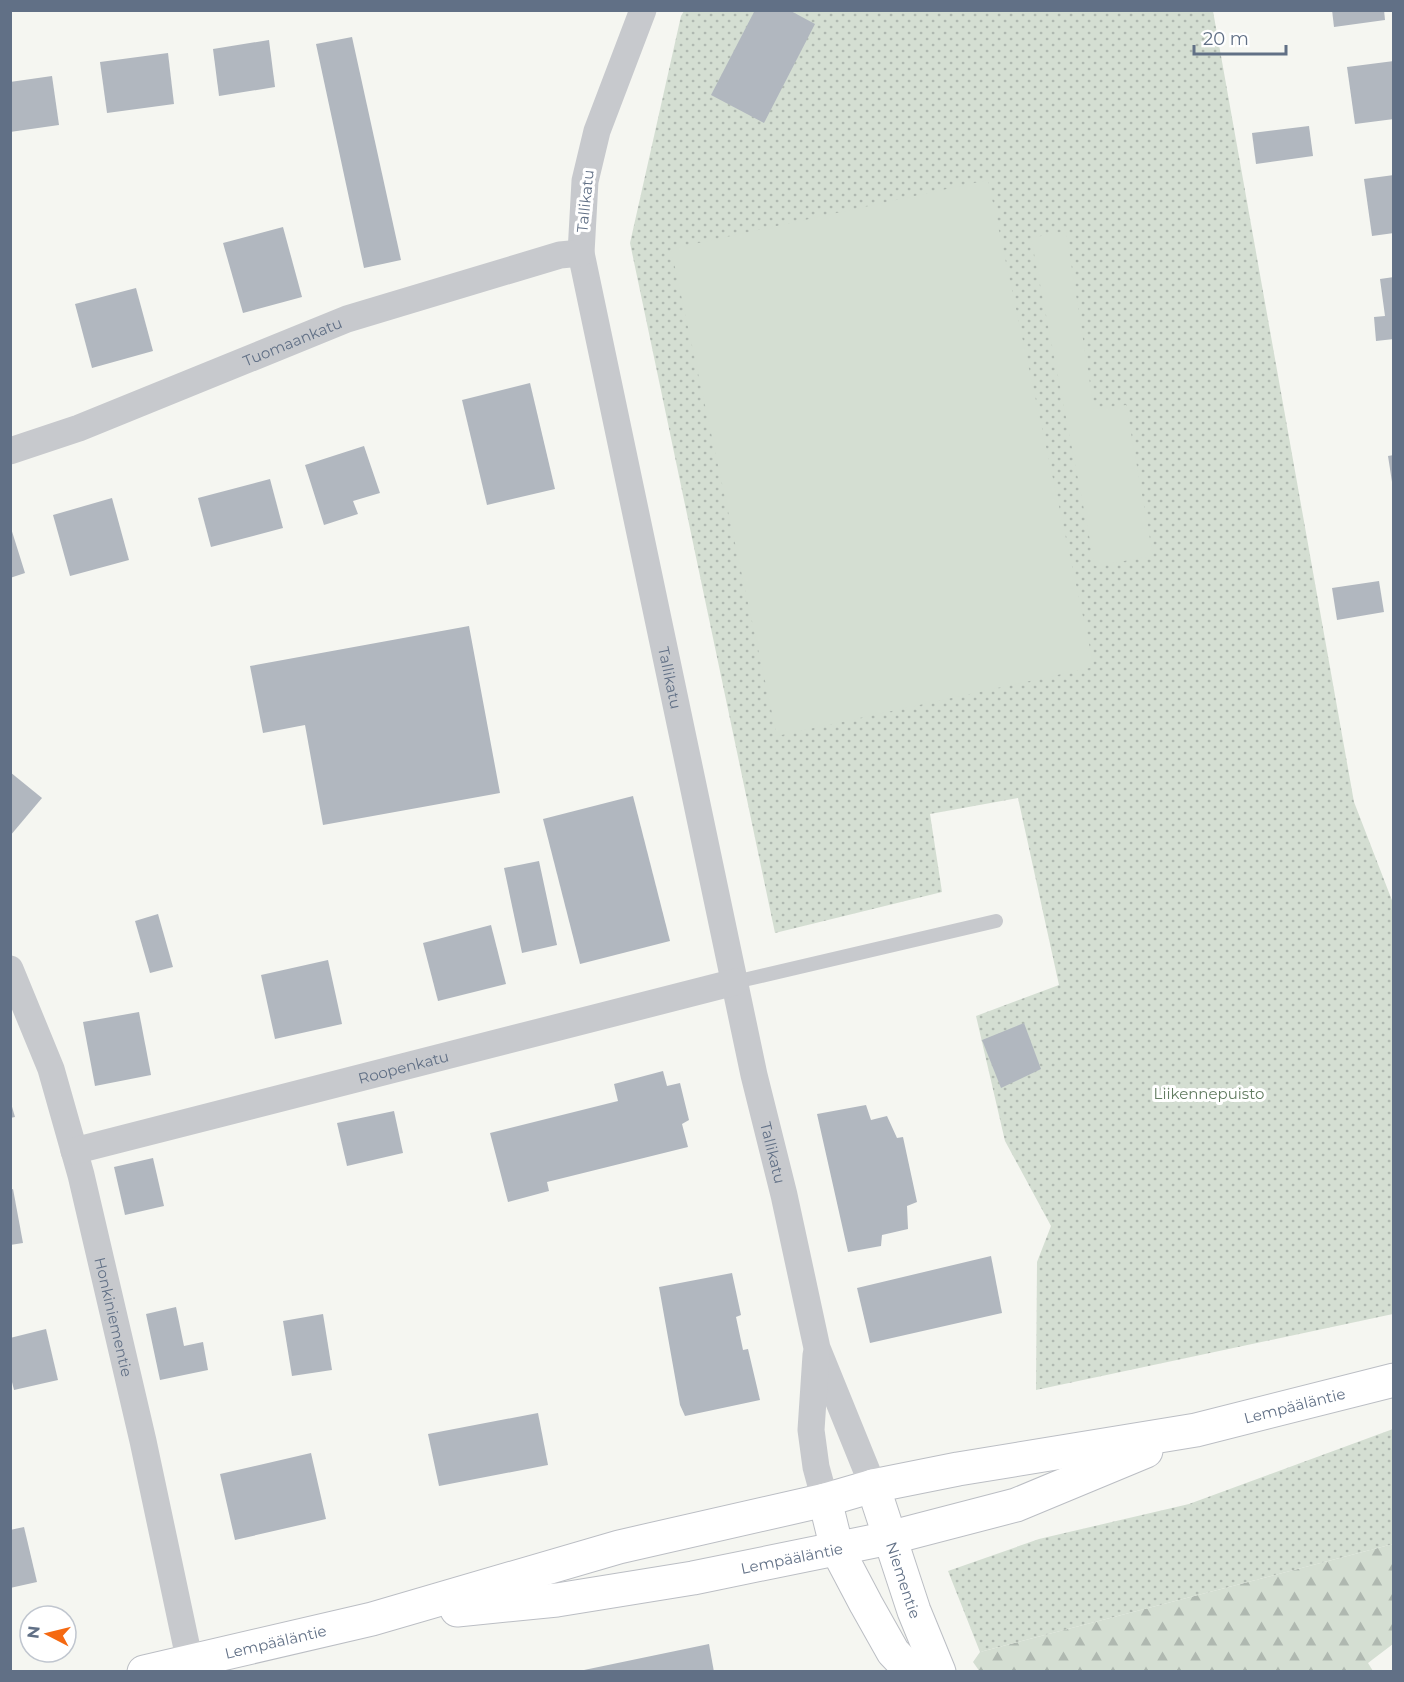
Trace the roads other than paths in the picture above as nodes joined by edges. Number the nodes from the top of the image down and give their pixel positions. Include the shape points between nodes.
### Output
1 (643, 10) edge
2 (580, 253) junction
3 (10, 451) edge
4 (996, 921) dead end
5 (10, 969) edge
6 (735, 982) junction
7 (74, 1151) junction
8 (817, 1348) junction
9 (1394, 1380) edge
10 (1196, 1430) junction
11 (873, 1486) junction
12 (825, 1500) junction
13 (889, 1538) junction
14 (837, 1548) junction
15 (372, 1619) junction
16 (191, 1666) edge
17 (144, 1671) edge
18 (912, 1671) edge
19 (939, 1671) edge

1 - 2 street, Tallikatu via 597,131 585,181
2 - 3 street, Tuomaankatu via 560,255 347,319 78,428
2 - 6 street, Tallikatu
4 - 6 lane
5 - 7 street, Honkiniementie via 51,1069
6 - 7 street, Roopenkatu
6 - 8 street, Tallikatu
7 - 16 street, Honkiniementie
8 - 11 street, Tallikatu
8 - 12 street, Tallikatu via 811,1430
9 - 10 main road, Lempääläntie
10 - 11 main road, Lempääläntie via 958,1468
10 - 13 main road, Lempääläntie via 1016,1505
11 - 12 main road, Lempääläntie
11 - 13 main road, Niementie
12 - 14 main road
12 - 15 main road, Lempääläntie via 619,1547
13 - 14 main road, Lempääläntie
13 - 19 main road, Niementie
14 - 15 main road, Lempääläntie via 693,1578 557,1600
14 - 18 main road via 893,1652
15 - 16 main road, Lempääläntie
16 - 17 main road, Lempääläntie

